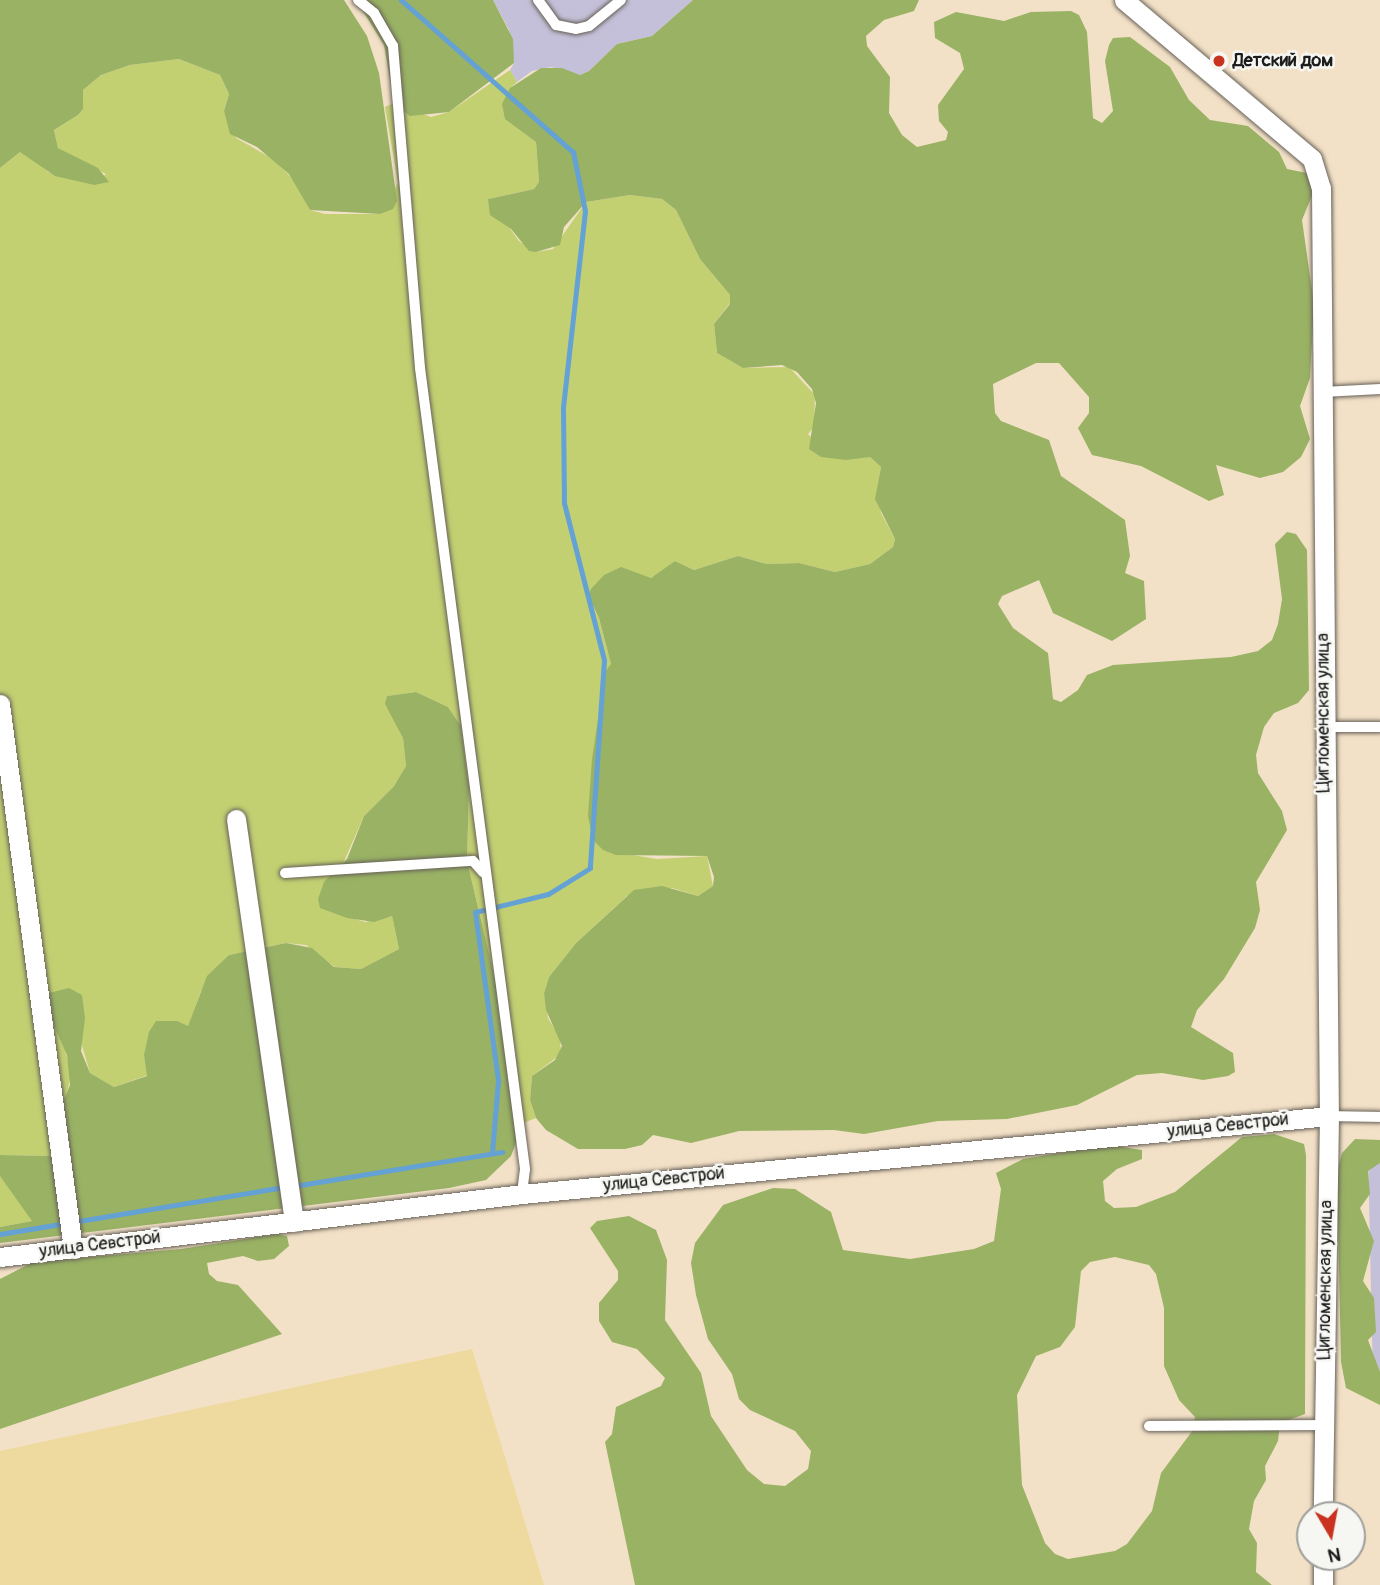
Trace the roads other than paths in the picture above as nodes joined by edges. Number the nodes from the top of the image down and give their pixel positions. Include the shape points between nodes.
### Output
1 (358, 0) edge
2 (538, 0) edge
3 (621, 0) edge
4 (1124, 0) edge
5 (1380, 389) edge
6 (1323, 392) junction
7 (0, 704) edge
8 (1324, 727) junction
9 (1380, 727) edge
10 (236, 819) dead end
11 (483, 872) junction
12 (285, 873) dead end
13 (1328, 1116) junction
14 (1380, 1117) edge
15 (522, 1194) junction
16 (294, 1222) junction
17 (73, 1249) junction
18 (0, 1257) edge
19 (1324, 1424) junction
20 (1149, 1426) dead end
21 (1323, 1501) edge

1 - 11 lane via 374,13 393,46 420,368 472,746
2 - 3 lane via 556,25 576,29 589,26
4 - 6 street, Цигломенская улица via 1312,159 1321,188
5 - 6 lane
6 - 8 street, Цигломенская улица
7 - 17 street
8 - 9 lane
8 - 13 street, Цигломенская улица
10 - 16 street
11 - 12 lane via 473,861
11 - 15 lane via 525,1169
13 - 14 lane
13 - 15 street, улица Севстрой
13 - 19 street, Цигломенская улица
15 - 16 street, улица Севстрой
16 - 17 street, улица Севстрой
17 - 18 street, улица Севстрой
19 - 20 lane
19 - 21 street, Цигломенская улица

